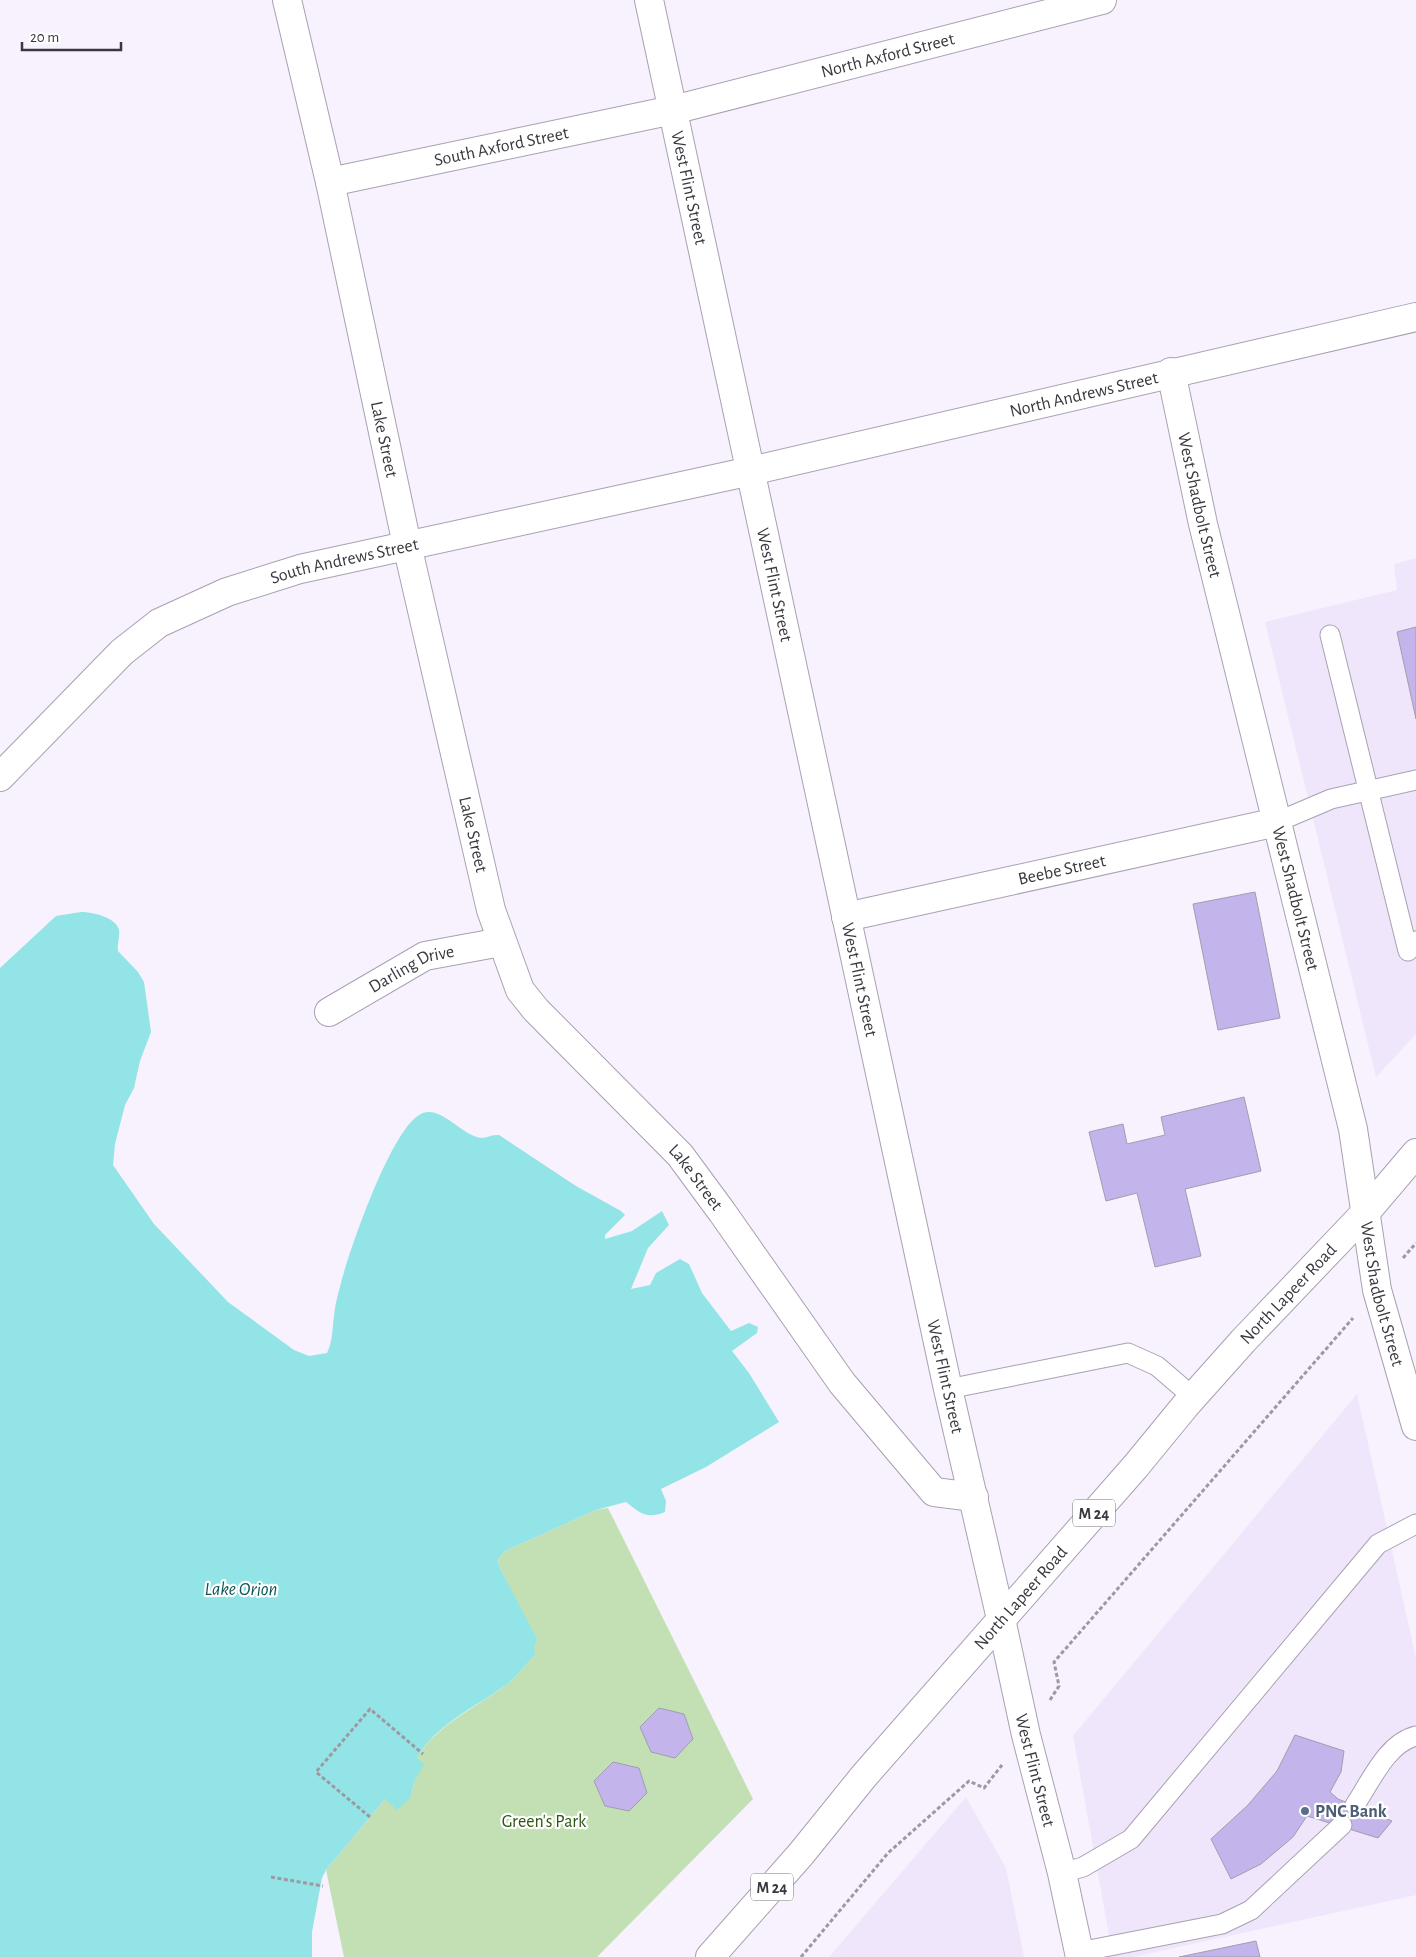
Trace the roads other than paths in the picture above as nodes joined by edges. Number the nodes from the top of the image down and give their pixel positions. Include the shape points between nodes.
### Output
1 (287, 0) edge
2 (650, 0) edge
3 (1102, 0) edge
4 (673, 110) junction
5 (330, 182) junction
6 (1416, 316) edge
7 (1171, 372) junction
8 (751, 472) junction
9 (407, 545) junction
10 (1330, 635) dead end
11 (0, 777) edge
12 (1416, 780) edge
13 (1368, 791) junction
14 (1278, 822) junction
15 (846, 917) junction
16 (1416, 941) edge
17 (501, 942) junction
18 (329, 1012) dead end
19 (1416, 1153) edge
20 (1366, 1212) junction
21 (948, 1389) junction
22 (1193, 1397) junction
23 (1416, 1426) edge
24 (974, 1497) junction
25 (1416, 1524) edge
26 (1001, 1619) junction
27 (1416, 1736) edge
28 (1355, 1805) dead end
29 (1342, 1825) dead end
30 (1062, 1873) junction
31 (1080, 1954) edge
32 (710, 1957) edge

1 - 5 street, Lake Street
2 - 4 street, West Flint Street
3 - 4 street, North Axford Street
4 - 5 street, South Axford Street
4 - 8 street, West Flint Street
5 - 9 street, Lake Street
6 - 7 street, North Andrews Street
7 - 8 street, North Andrews Street
7 - 14 street, West Shadbolt Street via 1203,524
8 - 9 street, South Andrews Street
8 - 15 street, West Flint Street
9 - 11 street, South Andrews Street via 300,570 227,592 159,623 122,652
9 - 17 street, Lake Street
10 - 13 lane
12 - 13 lane
13 - 14 lane via 1331,799
13 - 16 lane via 1408,951
14 - 15 street, Beebe Street
14 - 20 street, West Shadbolt Street via 1353,1129
15 - 21 street, West Flint Street
17 - 18 street, Darling Drive via 425,956
17 - 24 street, Lake Street via 520,990 680,1155 842,1383 934,1492
19 - 20 street, North Lapeer Road / M 24
20 - 22 street, North Lapeer Road / M 24
20 - 23 street, West Shadbolt Street via 1378,1290
21 - 22 lane via 1128,1353 1157,1366
21 - 24 street, West Flint Street
22 - 26 street, North Lapeer Road / M 24
24 - 26 street, West Flint Street
25 - 30 lane via 1378,1544 1131,1840 1083,1867
26 - 30 street, West Flint Street via 1026,1735
26 - 32 street, North Lapeer Road / M 24
27 - 28 lane via 1392,1749
29 - 31 lane via 1251,1910 1237,1917 1222,1924
30 - 31 street, West Flint Street

